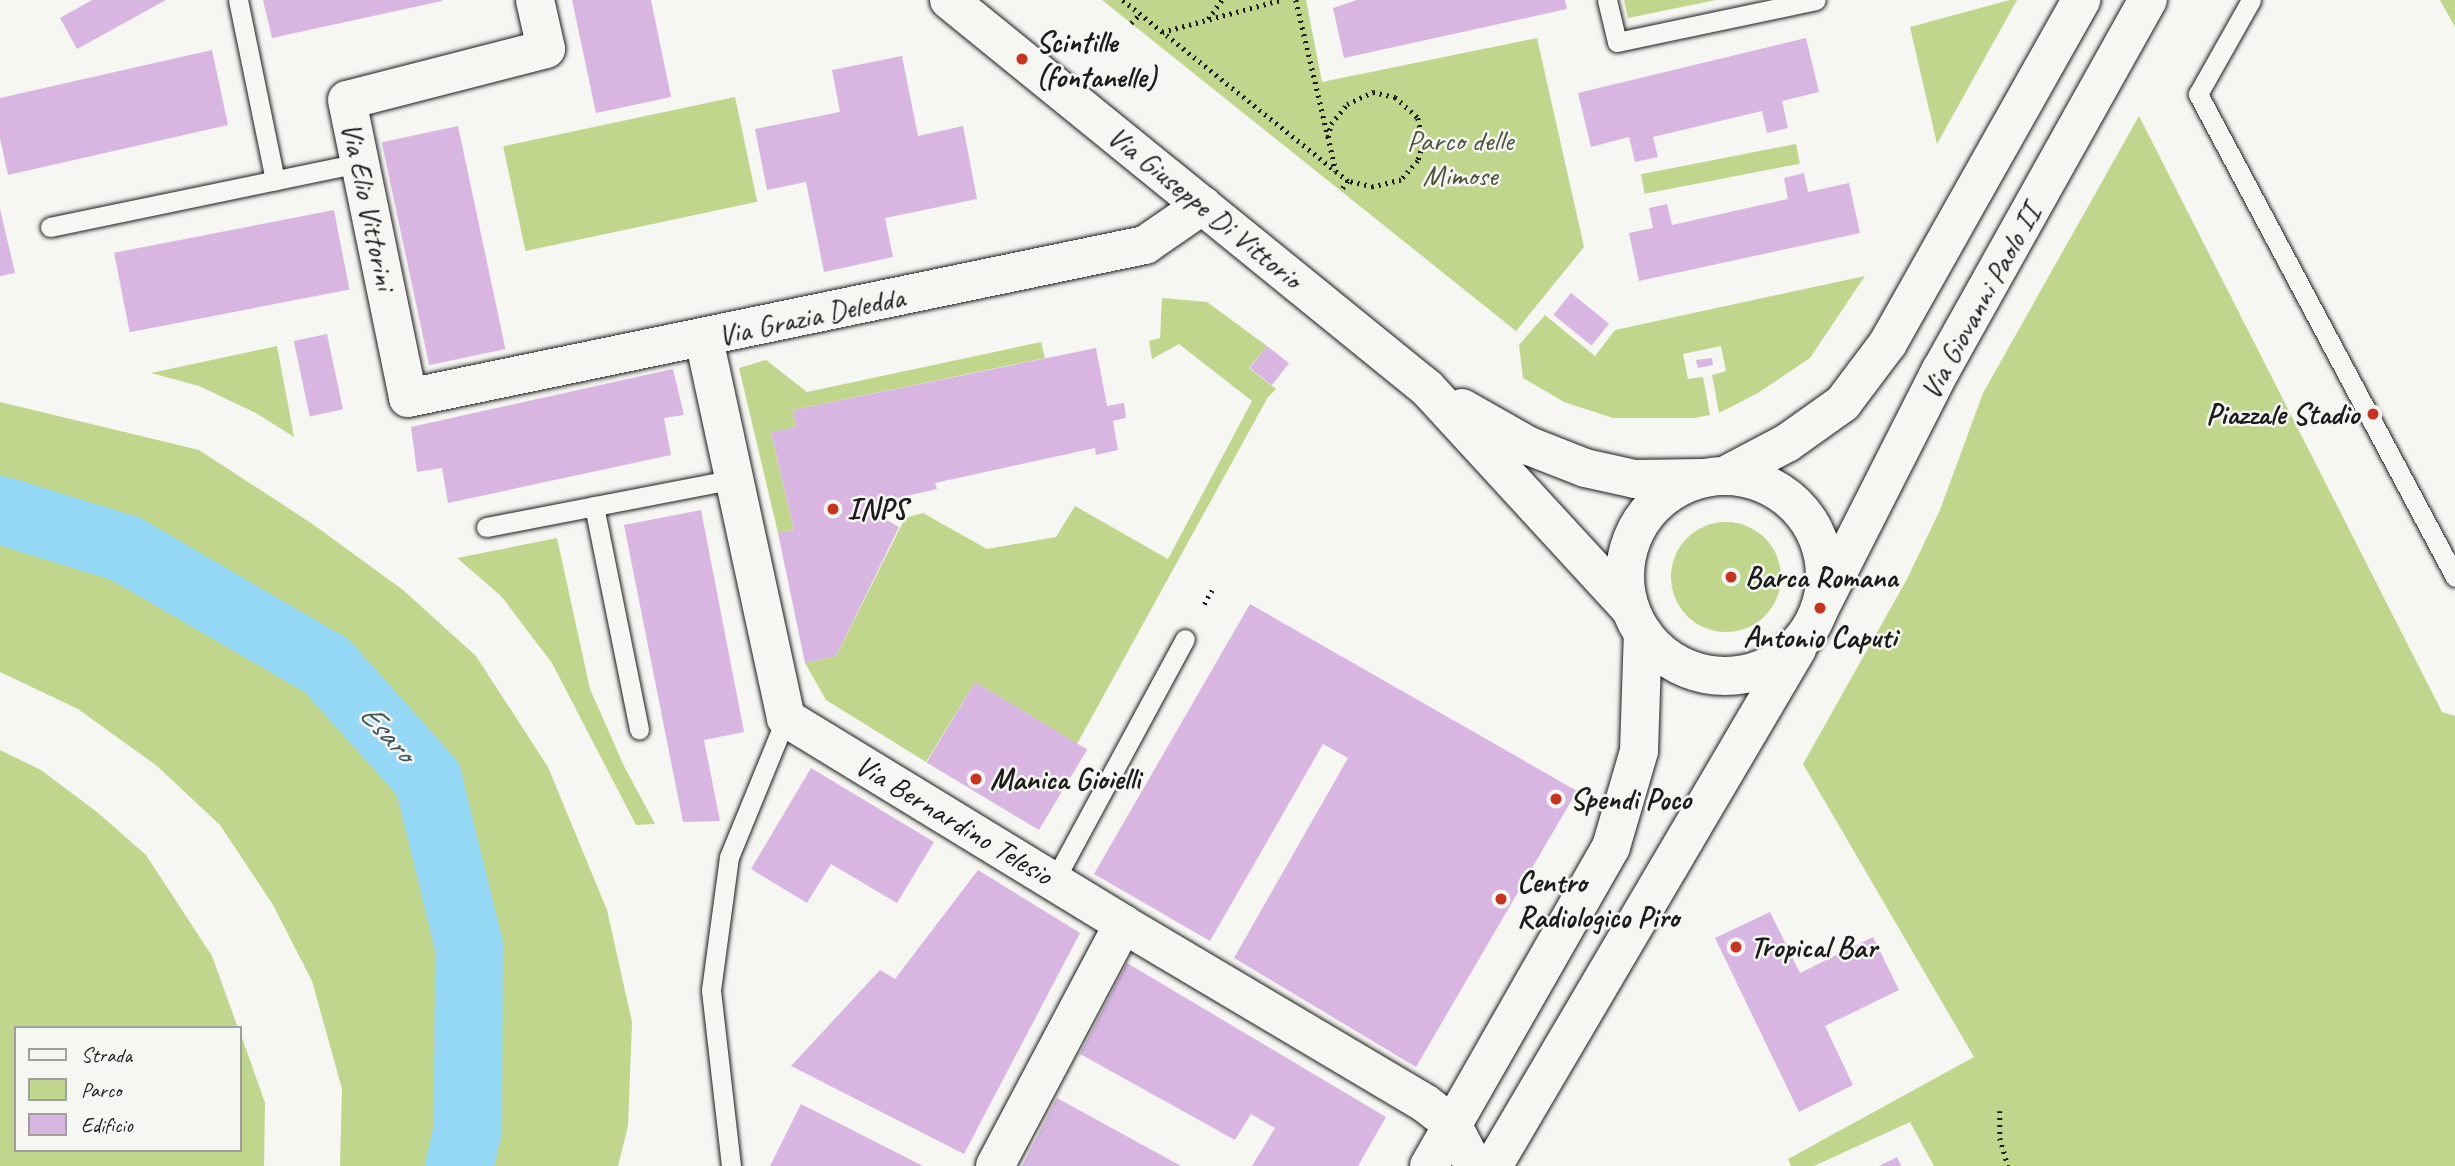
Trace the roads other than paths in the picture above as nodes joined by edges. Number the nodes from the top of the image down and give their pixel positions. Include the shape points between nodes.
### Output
1 (238, 0) edge
2 (536, 0) edge
3 (949, 0) edge
4 (1607, 0) edge
5 (1816, 0) edge
6 (2081, 0) edge
7 (2148, 0) edge
8 (2251, 0) edge
9 (360, 163) junction
10 (275, 180) junction
11 (1203, 205) junction
12 (50, 227) dead end
13 (704, 339) junction
14 (1427, 388) junction
15 (408, 398) joint
16 (1714, 476) junction
17 (735, 479) junction
18 (594, 506) junction
19 (486, 527) dead end
20 (2455, 577) edge
21 (1637, 622) junction
22 (1813, 622) junction
23 (1185, 639) dead end
24 (786, 718) junction
25 (639, 730) dead end
26 (1054, 881) junction
27 (1123, 924) junction
28 (1452, 1124) junction
29 (731, 1166) edge
30 (995, 1166) edge
31 (1429, 1166) edge
32 (1474, 1166) edge
33 (1493, 1166) edge

1 - 10 lane
2 - 9 street, Via Elio Vittorini via 546,49 346,100
3 - 11 street, Via Giuseppe Di Vittorio
4 - 5 lane via 1617,42
6 - 16 street, Via Giovanni Paolo II via 1888,343 1843,403 1787,443
7 - 22 street, Via Giovanni Paolo II via 1941,370
8 - 20 lane via 2198,94
9 - 10 lane
9 - 15 street, Via Elio Vittorini
10 - 12 lane
11 - 13 street, Via Grazia Deledda via 1145,245
11 - 14 street, Via Giuseppe Di Vittorio
13 - 15 street, Via Grazia Deledda
13 - 17 street
14 - 16 street via 1528,446 1585,468 1635,478
14 - 21 street
16 - 21 street via 1662,497 1637,528 1627,555 1625,587
16 - 22 street via 1752,478 1777,489 1814,529 1824,554 1825,581
17 - 18 lane
17 - 24 street
18 - 19 lane
18 - 25 lane
21 - 22 street via 1661,653 1684,668 1709,675 1763,669 1786,655
21 - 28 street via 1639,751 1611,847
22 - 33 street, Via Giovanni Paolo II
23 - 26 lane
24 - 26 street, Via Bernardino Telesio
24 - 29 lane via 729,856 711,990
26 - 27 street, Via Bernardino Telesio
27 - 28 street, Via Bernardino Telesio via 1426,1104
27 - 30 street
28 - 31 street
28 - 32 street

